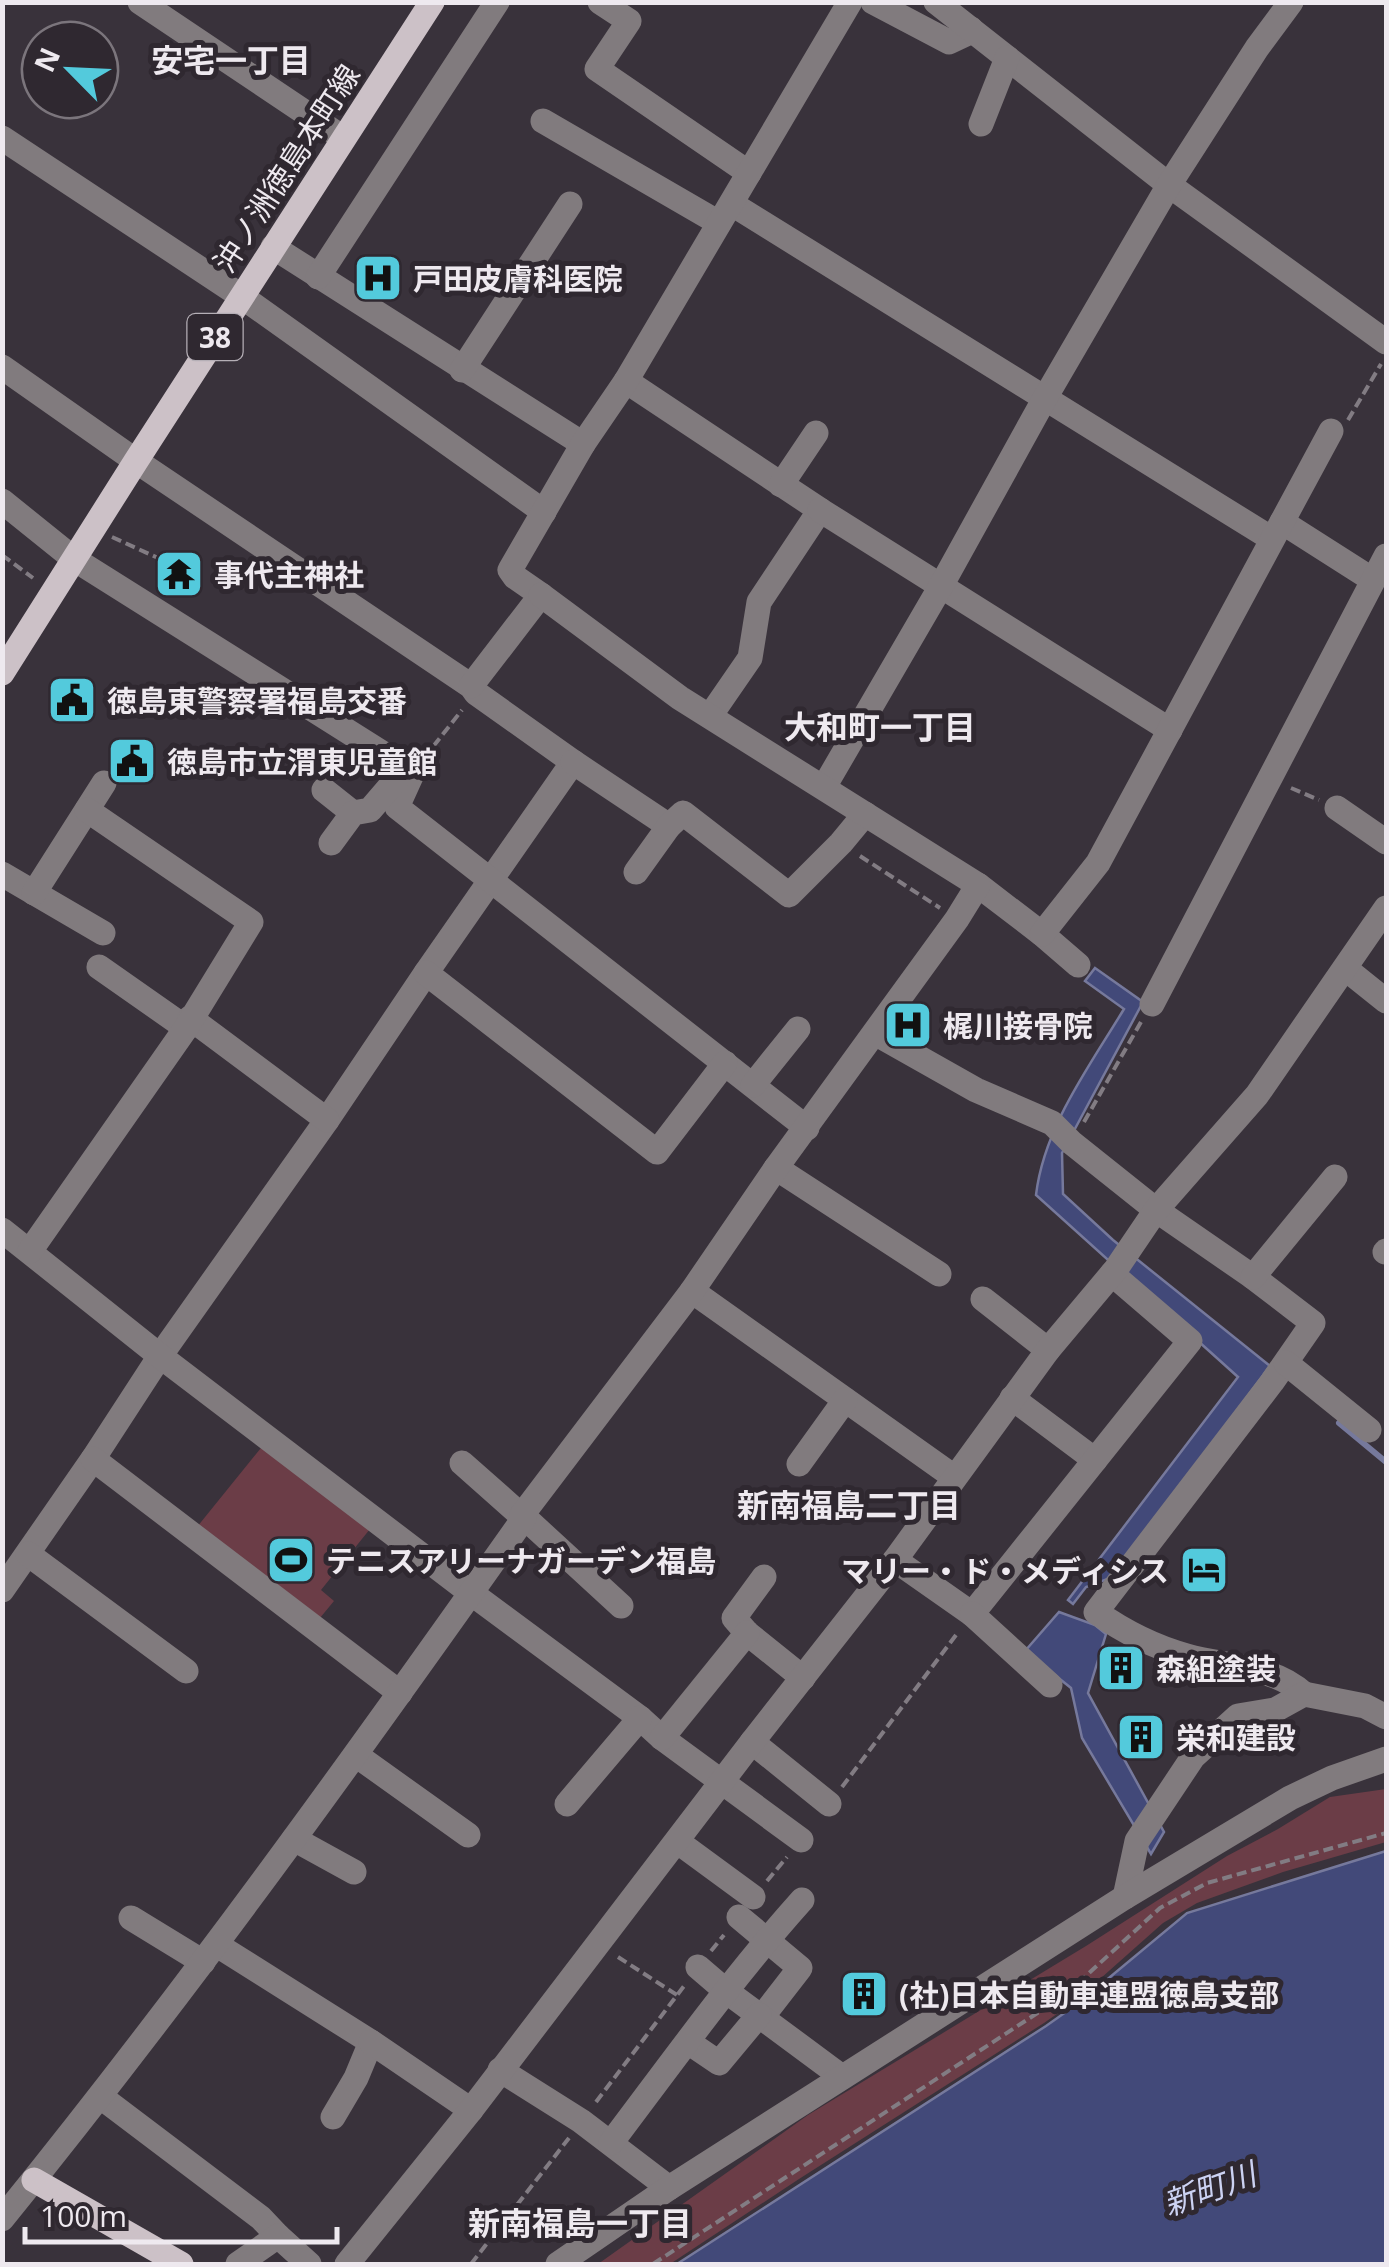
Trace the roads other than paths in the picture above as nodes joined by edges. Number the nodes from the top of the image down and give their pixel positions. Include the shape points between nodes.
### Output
1 (140, 2) edge
2 (432, 2) edge
3 (497, 2) edge
4 (600, 2) edge
5 (850, 2) edge
6 (874, 2) edge
7 (936, 2) edge
8 (1291, 2) edge
9 (970, 30) junction
10 (1007, 58) junction
11 (543, 120) dead end
12 (981, 124) dead end
13 (2, 138) edge
14 (343, 138) junction
15 (750, 173) junction
16 (1168, 185) junction
17 (570, 204) dead end
18 (726, 214) junction
19 (273, 247) junction
20 (318, 277) junction
21 (242, 296) junction
22 (1386, 342) edge
23 (2, 367) edge
24 (462, 370) junction
25 (626, 382) junction
26 (1045, 398) junction
27 (1331, 431) road end
28 (816, 433) dead end
29 (583, 444) junction
30 (136, 460) junction
31 (781, 485) junction
32 (2, 501) edge
33 (820, 510) junction
34 (544, 512) junction
35 (1277, 531) junction
36 (1386, 556) edge
37 (74, 559) junction
38 (1373, 580) junction
39 (942, 586) junction
40 (540, 594) junction
41 (2, 673) edge
42 (474, 690) junction
43 (710, 716) junction
44 (1170, 730) junction
45 (574, 762) junction
46 (409, 771) junction
47 (104, 783) dead end
48 (824, 787) junction
49 (324, 790) dead end
50 (1336, 808) road end
51 (87, 810) junction
52 (353, 812) junction
53 (866, 814) junction
54 (670, 826) junction
55 (1386, 842) edge
56 (332, 843) dead end
57 (636, 872) dead end
58 (2, 874) edge
59 (490, 880) junction
60 (978, 885) junction
61 (34, 893) junction
62 (1386, 908) edge
63 (102, 933) dead end
64 (1042, 934) junction
65 (1078, 965) dead end
66 (99, 967) dead end
67 (1346, 969) junction
68 (426, 973) junction
69 (1386, 1001) edge
70 (1152, 1004) road end
71 (188, 1023) junction
72 (798, 1028) dead end
73 (875, 1032) junction
74 (725, 1063) junction
75 (753, 1085) junction
76 (327, 1120) junction
77 (807, 1128) junction
78 (776, 1168) junction
79 (1335, 1177) dead end
80 (1156, 1210) junction
81 (2, 1230) edge
82 (30, 1251) junction
83 (1119, 1264) junction
84 (939, 1274) dead end
85 (1253, 1277) junction
86 (692, 1291) junction
87 (982, 1299) dead end
88 (1048, 1350) junction
89 (160, 1356) junction
90 (1286, 1363) junction
91 (1012, 1398) junction
92 (845, 1400) junction
93 (1369, 1430) dead end
94 (93, 1460) junction
95 (1095, 1460) junction
96 (462, 1463) dead end
97 (800, 1464) dead end
98 (954, 1477) junction
99 (523, 1516) junction
100 (28, 1554) junction
101 (895, 1560) junction
102 (764, 1577) dead end
103 (2, 1590) edge
104 (471, 1593) junction
105 (621, 1606) dead end
106 (972, 1614) junction
107 (747, 1633) junction
108 (186, 1671) dead end
109 (803, 1678) junction
110 (1050, 1685) dead end
111 (400, 1693) junction
112 (1304, 1694) junction
113 (640, 1718) junction
114 (1386, 1718) edge
115 (662, 1738) junction
116 (752, 1742) junction
117 (356, 1754) junction
118 (1386, 1759) edge
119 (722, 1782) junction
120 (567, 1804) dead end
121 (828, 1804) road end
122 (468, 1836) dead end
123 (294, 1839) junction
124 (801, 1840) road end
125 (678, 1842) junction
126 (354, 1872) dead end
127 (1126, 1898) junction
128 (802, 1900) dead end
129 (131, 1918) dead end
130 (767, 1940) junction
131 (210, 1953) junction
132 (698, 1968) road end
133 (726, 1991) junction
134 (761, 2016) junction
135 (371, 2042) junction
136 (688, 2042) junction
137 (500, 2070) junction
138 (842, 2077) junction
139 (101, 2097) junction
140 (471, 2110) junction
141 (332, 2118) dead end
142 (611, 2143) junction
143 (34, 2180) junction
144 (669, 2188) junction
145 (2, 2219) edge
146 (278, 2236) junction
147 (181, 2264) edge
148 (238, 2264) edge
149 (308, 2264) edge
150 (347, 2264) edge
151 (558, 2264) edge

1 - 14 street
2 - 14 main road, 沖ノ洲徳島本町線 / 38
3 - 20 street
4 - 15 street via 629,21 597,69
5 - 15 street
6 - 9 street via 950,42
7 - 9 street
8 - 16 street
9 - 10 street
10 - 12 street
10 - 16 street
11 - 18 street
13 - 21 street
14 - 19 main road, 沖ノ洲徳島本町線 / 38
15 - 18 street
16 - 22 street
16 - 26 street
17 - 24 street
18 - 25 street
18 - 26 street
19 - 20 street
19 - 21 main road, 沖ノ洲徳島本町線 / 38
20 - 24 street
21 - 30 main road, 沖ノ洲徳島本町線 / 38
21 - 34 street
23 - 30 street
24 - 29 street
25 - 29 street
25 - 31 street
26 - 35 street
26 - 39 street
27 - 35 street
28 - 31 street
29 - 34 street
30 - 37 main road, 沖ノ洲徳島本町線 / 38
30 - 42 street
31 - 33 street
32 - 37 street
33 - 39 street
33 - 43 street via 759,602 750,658
34 - 40 street via 510,570
35 - 38 street
35 - 44 street
36 - 38 street
37 - 41 main road, 沖ノ洲徳島本町線 / 38
37 - 46 street
38 - 70 street
39 - 44 street
39 - 48 street
40 - 42 street
40 - 43 street
42 - 45 street
43 - 48 street
44 - 64 street via 1098,863
45 - 54 street
45 - 59 street
46 - 52 street via 370,810
46 - 59 street via 397,806
47 - 51 street
48 - 53 street
49 - 52 street
50 - 55 street
51 - 61 street
51 - 71 street via 251,922
52 - 56 street
53 - 54 street via 790,895 683,813
53 - 60 street
54 - 57 street
58 - 61 street
59 - 68 street
59 - 74 street
60 - 64 street
60 - 73 street
61 - 63 street
62 - 67 street
64 - 65 street
66 - 71 street
67 - 69 street
67 - 80 street via 1257,1095
68 - 74 street via 657,1152
68 - 76 street
71 - 76 street
71 - 82 street
72 - 75 street
73 - 77 street
73 - 80 street via 976,1090 1052,1123
74 - 75 street
75 - 77 street
76 - 89 street
77 - 78 street
78 - 84 street
78 - 86 street
79 - 85 street
80 - 83 street
80 - 85 street
81 - 82 street
82 - 89 street
83 - 88 street
83 - 95 street via 1190,1340
85 - 90 street via 1313,1323
86 - 92 street
86 - 99 street
87 - 88 street
88 - 91 street
89 - 94 street
89 - 104 street
90 - 93 street
90 - 112 street via 1096,1612 1122,1631 1184,1656 1264,1672
91 - 95 street
91 - 98 street
92 - 97 street
92 - 98 street
94 - 100 street
94 - 111 street
95 - 106 street
96 - 99 street
98 - 101 street
99 - 104 street
99 - 105 street
100 - 103 street
100 - 108 street
101 - 106 street
101 - 109 street
102 - 107 street via 734,1618
104 - 111 street
104 - 113 street
106 - 110 street
107 - 109 street
107 - 115 street
109 - 116 street
111 - 117 street
112 - 114 street via 1365,1706
112 - 127 street via 1275,1710 1238,1716 1193,1757 1137,1841
113 - 115 street
113 - 120 street
115 - 119 street
116 - 119 street
116 - 121 street
117 - 122 street
117 - 123 street
118 - 127 street via 1290,1798
119 - 124 street
119 - 125 street
123 - 126 street
123 - 131 street
125 - 130 street via 746,1907
125 - 137 street
127 - 138 street
128 - 130 street
129 - 131 street
130 - 133 street
130 - 134 street via 800,1968
131 - 135 street
131 - 139 street
132 - 133 street
133 - 134 street
133 - 136 street
134 - 136 street via 718,2063
134 - 138 street
135 - 140 street
135 - 141 street
136 - 142 street
137 - 140 street
137 - 142 street
138 - 144 street
139 - 143 street
139 - 146 street
140 - 150 street
142 - 144 street
143 - 145 street
143 - 147 main road
144 - 151 street
146 - 148 street
146 - 149 street

